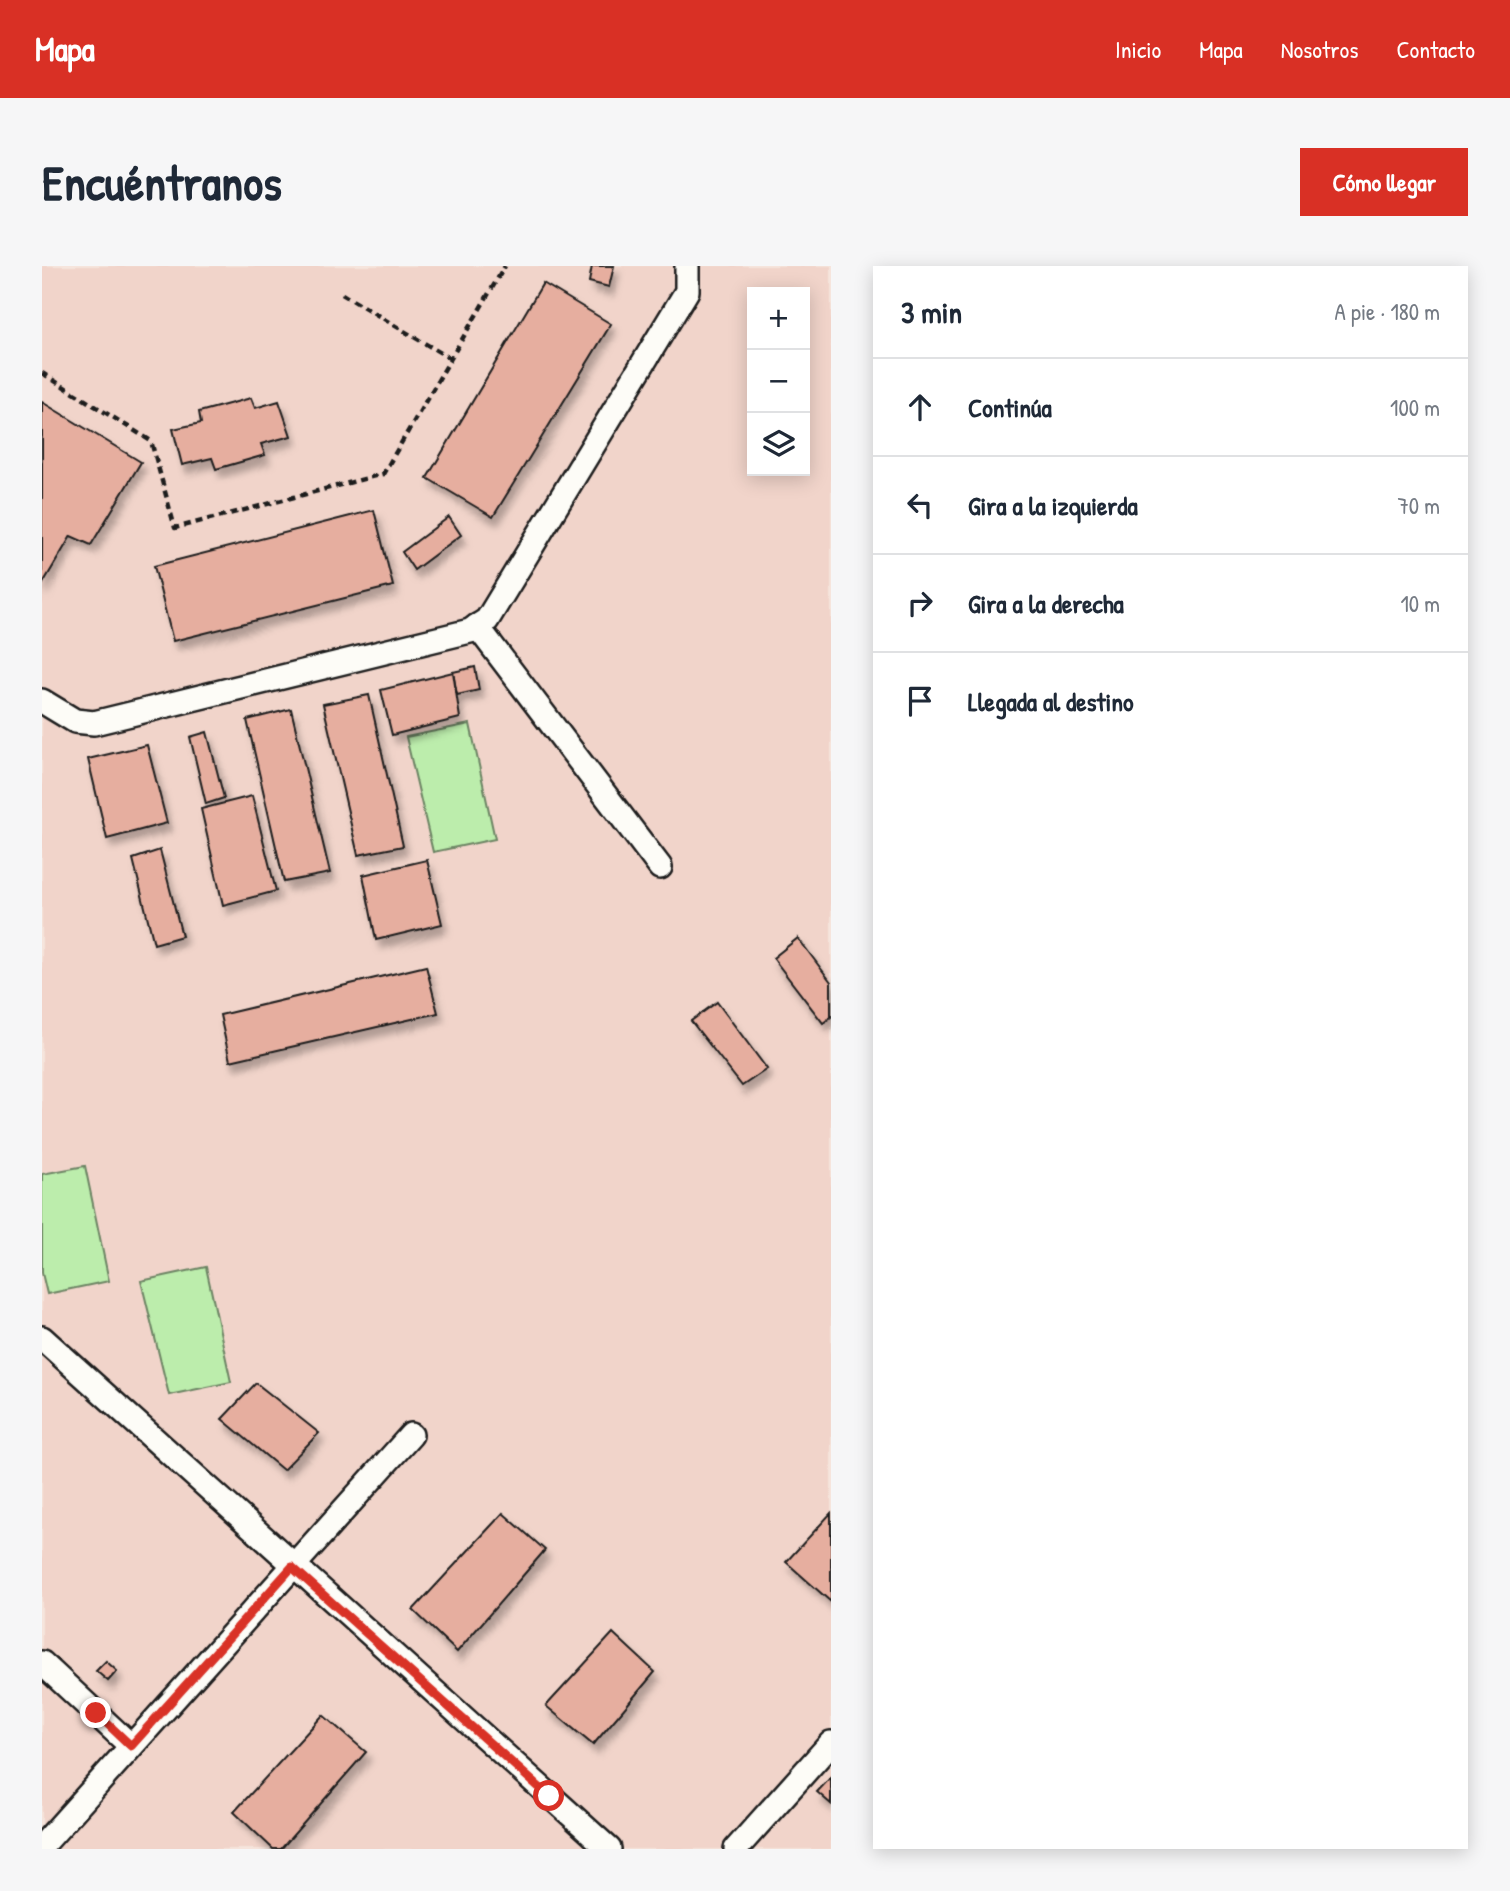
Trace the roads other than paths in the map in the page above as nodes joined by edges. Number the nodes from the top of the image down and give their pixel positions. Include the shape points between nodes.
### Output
1 (687, 266) edge
2 (477, 626) junction
3 (42, 701) edge
4 (660, 867) dead end
5 (42, 1338) edge
6 (411, 1435) dead end
7 (292, 1567) junction
8 (42, 1663) edge
9 (831, 1743) edge
10 (131, 1746) junction
11 (42, 1846) edge
12 (609, 1849) edge
13 (736, 1849) edge

1 - 2 street via 687,291 487,620
2 - 3 street via 94,723 75,721
2 - 4 street
5 - 7 street
6 - 7 street
7 - 10 street
7 - 12 street
8 - 10 street
9 - 13 street
10 - 11 street

